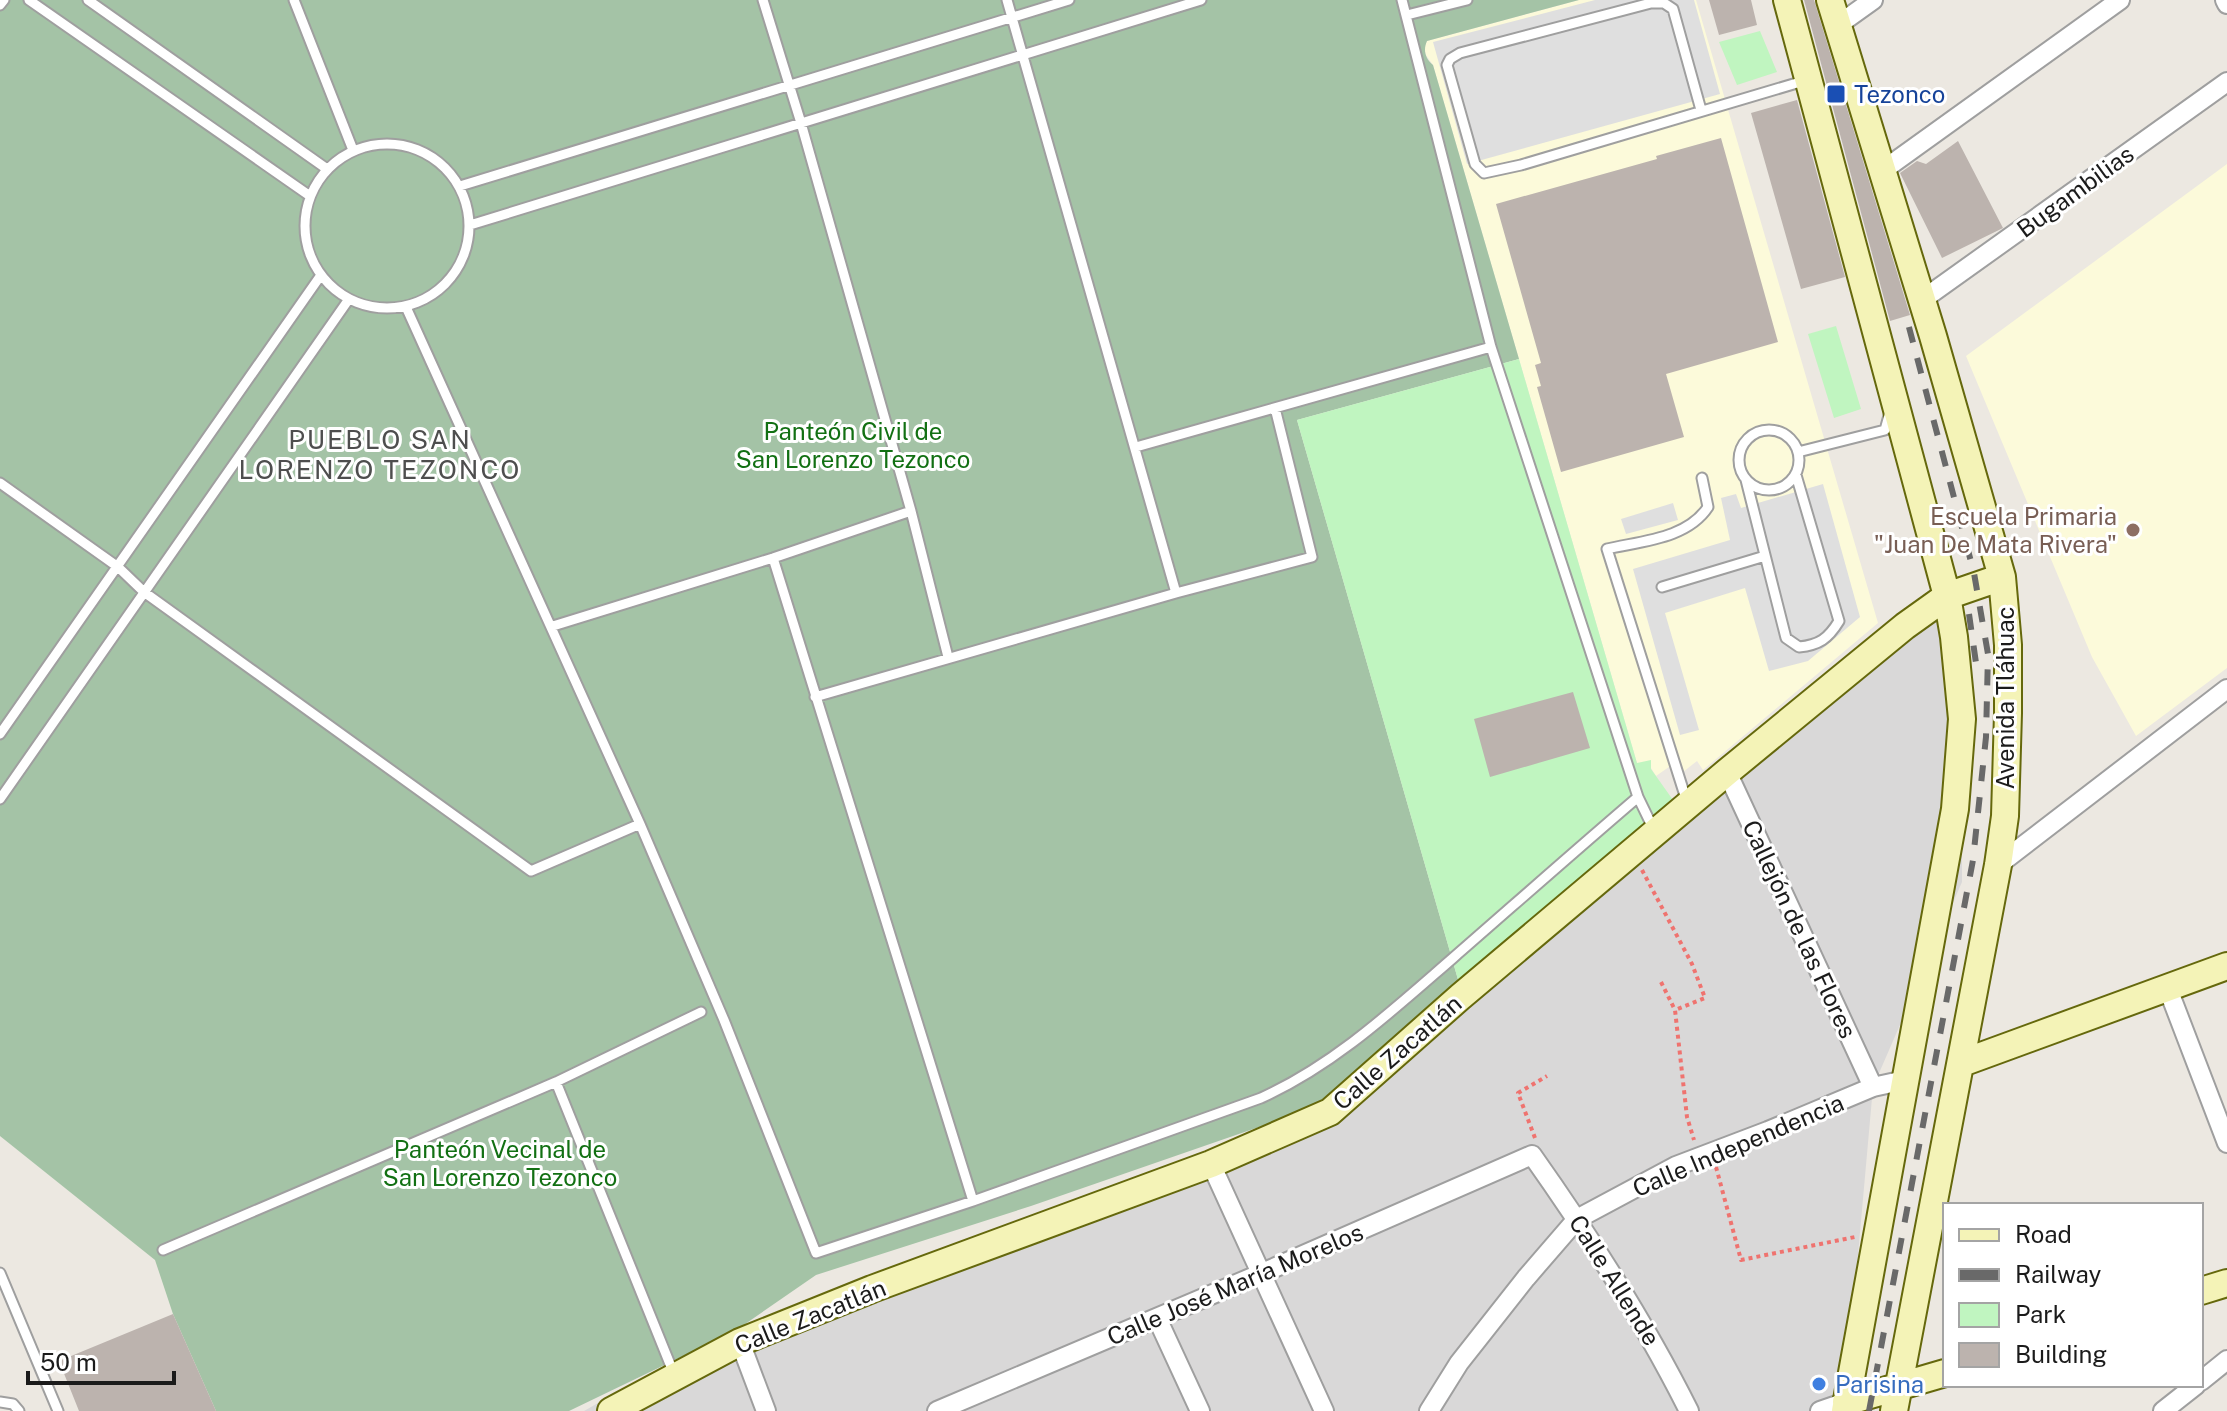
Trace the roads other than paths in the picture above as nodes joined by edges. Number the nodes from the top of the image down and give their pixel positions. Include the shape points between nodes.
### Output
1 (4, 0) edge
2 (29, 0) edge
3 (88, 0) edge
4 (294, 0) edge
5 (763, 0) edge
6 (1007, 0) edge
7 (1069, 0) edge
8 (1201, 0) edge
9 (1402, 0) edge
10 (1467, 0) edge
11 (1787, 0) edge
12 (1830, 0) edge
13 (1873, 0) edge
14 (2120, 0) edge
15 (0, 5) edge
16 (1407, 15) junction
17 (1013, 18) junction
18 (1838, 25) junction
19 (1022, 55) junction
20 (1810, 79) junction
21 (2227, 82) edge
22 (788, 85) junction
23 (1701, 110) junction
24 (801, 123) junction
25 (353, 150) junction
26 (327, 169) junction
27 (1882, 171) junction
28 (460, 186) junction
29 (310, 196) junction
30 (470, 225) junction
31 (321, 275) junction
32 (349, 299) junction
33 (1922, 300) junction
34 (406, 307) junction
35 (1491, 347) junction
36 (1894, 397) junction
37 (1275, 408) junction
38 (1136, 447) junction
39 (1798, 452) junction
40 (1796, 475) junction
41 (1702, 478) dead end
42 (1746, 480) junction
43 (0, 483) edge
44 (911, 511) junction
45 (1765, 556) junction
46 (773, 558) junction
47 (118, 567) junction
48 (2002, 577) junction
49 (1662, 587) dead end
50 (144, 592) junction
51 (1176, 593) junction
52 (1947, 596) junction
53 (553, 626) junction
54 (948, 657) junction
55 (2227, 689) edge
56 (815, 697) junction
57 (0, 734) edge
58 (1727, 772) junction
59 (1638, 797) junction
60 (0, 799) edge
61 (1688, 805) junction
62 (640, 824) junction
63 (1655, 833) junction
64 (1998, 865) junction
65 (2227, 966) edge
66 (2168, 989) junction
67 (701, 1012) dead end
68 (1962, 1063) junction
69 (1905, 1080) junction
70 (556, 1082) junction
71 (1873, 1087) junction
72 (2227, 1143) edge
73 (1532, 1155) joint
74 (1211, 1164) junction
75 (973, 1201) junction
76 (1577, 1219) junction
77 (163, 1250) dead end
78 (0, 1273) edge
79 (1260, 1274) junction
80 (2227, 1283) edge
81 (2203, 1290) edge
82 (1157, 1318) junction
83 (740, 1342) junction
84 (2227, 1360) edge
85 (1943, 1374) edge
86 (676, 1377) junction
87 (2203, 1379) edge
88 (2193, 1387) edge
89 (1896, 1400) edge
90 (0, 1402) edge
91 (1845, 1407) edge
92 (19, 1411) edge
93 (58, 1411) edge
94 (611, 1411) edge
95 (766, 1411) edge
96 (937, 1411) edge
97 (1200, 1411) edge
98 (1324, 1411) edge
99 (1429, 1411) edge
100 (1689, 1411) edge
101 (1820, 1411) edge
102 (2163, 1411) edge

1 - 15 lane
2 - 29 lane
3 - 26 lane
4 - 25 lane
5 - 22 lane
6 - 17 lane
7 - 17 lane
8 - 19 lane
9 - 16 lane
10 - 16 lane
11 - 20 main road, Avenida Tláhuac
12 - 18 main road, Avenida Tláhuac
13 - 18 street
14 - 27 street
16 - 35 lane
17 - 19 lane
17 - 22 lane
18 - 27 main road, Avenida Tláhuac
19 - 24 lane
19 - 38 lane
20 - 23 lane
20 - 36 main road, Avenida Tláhuac
21 - 33 street, Bugambilias
22 - 24 lane
22 - 28 lane
23 - 23 lane via 1484,173 1475,164 1447,65 1460,53 1664,3 1673,9
24 - 30 lane
24 - 44 lane
25 - 26 lane
25 - 28 lane via 382,143 413,147 440,162
26 - 29 lane
27 - 33 main road, Avenida Tláhuac
28 - 30 lane
29 - 31 lane via 305,237
30 - 34 lane via 464,256 447,283
31 - 32 lane
31 - 47 lane
32 - 34 lane via 377,308
32 - 50 lane
33 - 48 main road, Avenida Tláhuac
34 - 53 lane
35 - 37 lane
35 - 59 lane
36 - 39 lane via 1885,430
36 - 52 main road, Avenida Tláhuac
37 - 38 lane
37 - 51 lane via 1312,557
38 - 51 lane
39 - 40 lane
39 - 42 lane via 1783,433 1760,431 1742,446 1740,469
40 - 42 lane via 1778,490 1766,491
40 - 45 lane via 1839,621 1817,645 1799,647 1786,638
41 - 61 lane via 1708,507 1700,520 1682,531 1607,549
42 - 45 lane
43 - 47 lane
44 - 46 lane
44 - 54 lane
45 - 49 lane
46 - 53 lane
46 - 56 lane
47 - 50 lane
47 - 57 lane
48 - 52 main road, Calle Zacatlán
48 - 64 main road, Avenida Tláhuac via 2008,713
50 - 60 lane
50 - 62 lane via 531,871
51 - 54 lane
52 - 58 main road, Calle Zacatlán
52 - 69 main road, Avenida Tláhuac via 1962,719 1955,809
53 - 62 lane
54 - 56 lane
55 - 64 street
56 - 75 lane
58 - 61 main road, Calle Zacatlán
58 - 71 street, Callejón de las Flores
59 - 63 lane
59 - 75 lane via 1390,1013 1293,1083
61 - 63 main road, Calle Zacatlán
62 - 75 lane via 816,1253
63 - 74 main road, Calle Zacatlán via 1330,1112
64 - 68 main road, Avenida Tláhuac
65 - 66 main road
66 - 68 main road
66 - 72 street
67 - 70 lane
68 - 89 main road, Avenida Tláhuac
69 - 71 street, Calle Independencia
69 - 91 main road, Avenida Tláhuac
70 - 77 lane
70 - 86 lane
71 - 76 street, Calle Independencia via 1676,1166
73 - 76 street, Calle Allende
73 - 79 street, Calle José María Morelos
74 - 79 street
74 - 83 main road, Calle Zacatlán
76 - 99 street, Calle Independencia via 1459,1363
76 - 100 street, Calle Allende via 1656,1345
78 - 93 lane
79 - 82 street, Calle José María Morelos
79 - 98 street
80 - 81 main road
82 - 96 street, Calle José María Morelos
82 - 97 street
83 - 86 main road, Calle Zacatlán
83 - 95 street
84 - 87 street
85 - 89 main road
86 - 94 main road, Calle Zacatlán
88 - 102 street
89 - 91 main road
90 - 92 lane
91 - 101 street

